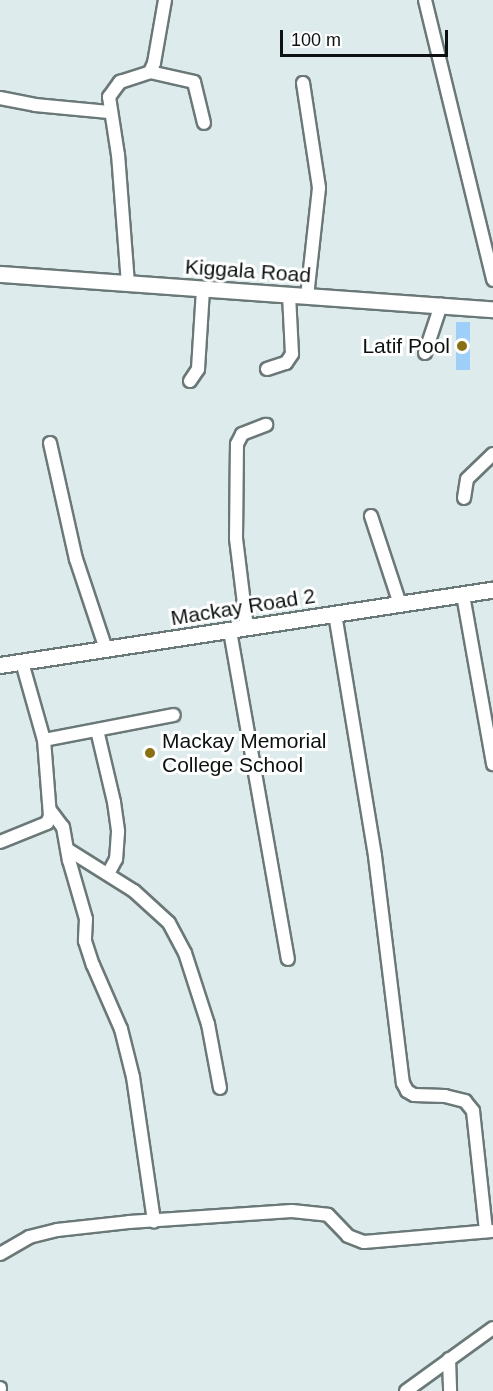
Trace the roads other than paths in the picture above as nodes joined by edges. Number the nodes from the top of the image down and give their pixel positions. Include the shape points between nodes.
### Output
1 (165, 0) edge
2 (425, 0) edge
3 (150, 72) junction
4 (303, 83) dead end
5 (0, 98) edge
6 (109, 112) junction
7 (204, 123) dead end
8 (0, 274) edge
9 (493, 280) edge
10 (128, 284) junction
11 (203, 289) junction
12 (289, 295) junction
13 (307, 296) junction
14 (441, 305) junction
15 (493, 309) edge
16 (425, 353) dead end
17 (267, 369) dead end
18 (190, 381) dead end
19 (266, 425) dead end
20 (50, 443) dead end
21 (493, 454) edge
22 (464, 498) dead end
23 (371, 516) dead end
24 (493, 590) edge
25 (463, 595) junction
26 (400, 604) junction
27 (335, 614) junction
28 (247, 628) junction
29 (230, 631) junction
30 (106, 649) junction
31 (22, 662) junction
32 (0, 665) edge
33 (174, 715) dead end
34 (97, 729) junction
35 (44, 740) junction
36 (493, 764) edge
37 (50, 810) junction
38 (0, 842) edge
39 (67, 849) junction
40 (108, 874) junction
41 (288, 959) dead end
42 (220, 1088) dead end
43 (154, 1221) junction
44 (490, 1231) edge
45 (0, 1254) edge
46 (493, 1328) edge
47 (449, 1359) junction
48 (406, 1391) edge
49 (450, 1391) edge

1 - 3 street
2 - 9 street
3 - 6 street via 126,78 113,87
3 - 7 street via 194,82
4 - 13 street via 319,188
5 - 6 street
6 - 10 street via 118,156
8 - 10 street, Kiggala Road
10 - 11 street, Kiggala Road
11 - 12 street, Kiggala Road
11 - 18 street via 198,369
12 - 13 street, Kiggala Road
12 - 17 street via 292,354 286,363
13 - 14 street, Kiggala Road
14 - 15 street, Kiggala Road
14 - 16 street
19 - 28 street via 243,434 237,444 236,538
20 - 30 street via 76,559
21 - 22 street via 467,479
23 - 26 street
24 - 25 street, Mackay Road 2
25 - 26 street, Mackay Road 2
25 - 36 street
26 - 27 street, Mackay Road 2
27 - 28 street, Mackay Road 2
27 - 44 street via 375,856 403,1083 414,1095 465,1101 473,1112
28 - 29 street, Mackay Road 2
29 - 30 street, Mackay Road 2
29 - 41 street
30 - 31 street, Mackay Road 2
31 - 32 street, Mackay Road 2
31 - 35 street
33 - 34 street
34 - 35 street
34 - 40 street via 118,832 116,859
35 - 37 street
37 - 38 street via 47,823
37 - 39 street via 63,827
39 - 40 street
39 - 43 street via 86,919 85,941 121,1029 133,1077
40 - 42 street via 168,922 185,953 208,1024
43 - 44 street via 318,1212 328,1215 348,1236 364,1242
43 - 45 street via 40,1234
46 - 47 street
47 - 48 street
47 - 49 street

